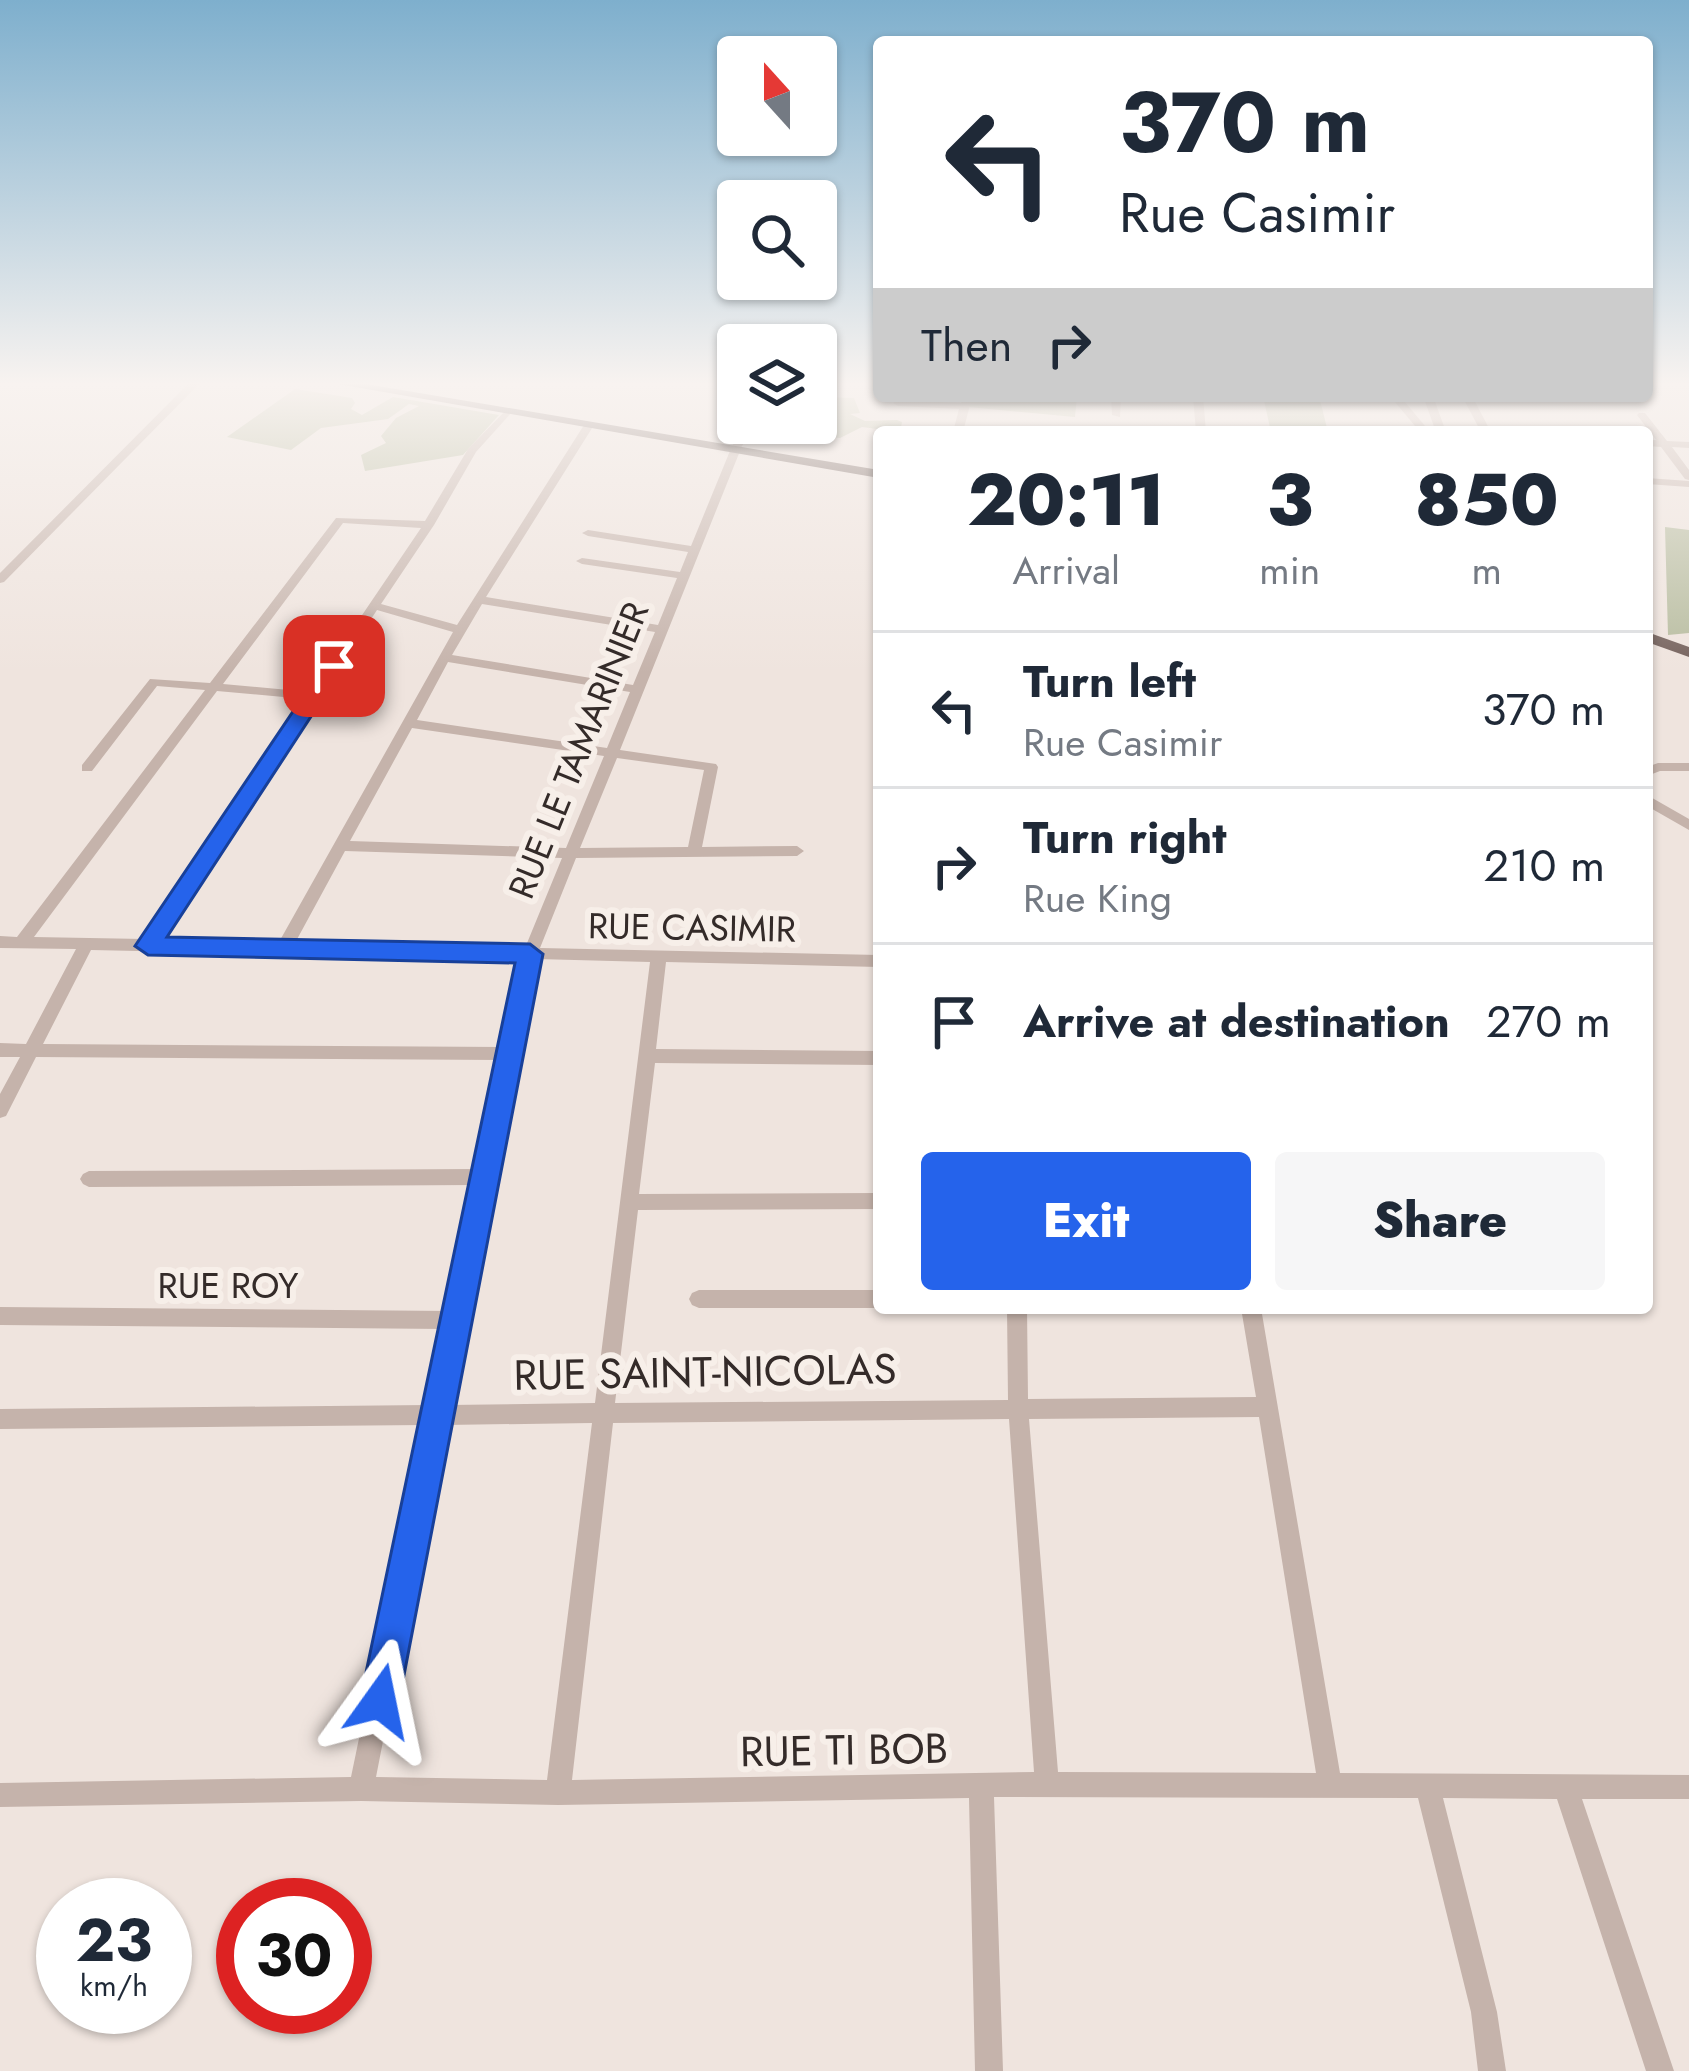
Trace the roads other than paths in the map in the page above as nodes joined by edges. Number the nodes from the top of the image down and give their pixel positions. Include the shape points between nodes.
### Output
1 (99, 480) edge
2 (455, 480) edge
3 (555, 480) edge
4 (726, 480) edge
5 (1653, 481) edge
6 (1689, 481) edge
7 (428, 525) junction
8 (588, 532) dead end
9 (696, 550) junction
10 (582, 561) dead end
11 (686, 576) junction
12 (0, 580) edge
13 (480, 600) junction
14 (375, 606) junction
15 (661, 629) junction
16 (460, 630) junction
17 (1653, 639) edge
18 (1686, 649) edge
19 (445, 658) junction
20 (211, 687) junction
21 (637, 689) junction
22 (314, 696) junction
23 (407, 722) junction
24 (613, 756) junction
25 (1689, 767) edge
26 (87, 768) dead end
27 (1653, 770) edge
28 (1653, 803) edge
29 (1689, 824) edge
30 (340, 846) junction
31 (797, 851) dead end
32 (572, 853) junction
33 (694, 854) junction
34 (0, 942) edge
35 (21, 943) junction
36 (85, 946) junction
37 (148, 946) junction
38 (284, 948) junction
39 (530, 954) junction
40 (659, 956) junction
41 (873, 961) edge
42 (0, 1050) edge
43 (30, 1050) junction
44 (512, 1054) junction
45 (647, 1056) junction
46 (873, 1058) edge
47 (0, 1111) edge
48 (486, 1177) junction
49 (89, 1179) dead end
50 (873, 1201) edge
51 (629, 1202) junction
52 (699, 1299) dead end
53 (873, 1299) edge
54 (1017, 1314) edge
55 (1252, 1314) edge
56 (0, 1316) edge
57 (456, 1320) junction
58 (1018, 1406) junction
59 (1267, 1407) junction
60 (604, 1414) junction
61 (436, 1416) junction
62 (0, 1419) edge
63 (1047, 1784) junction
64 (1330, 1786) junction
65 (981, 1787) junction
66 (1428, 1787) junction
67 (1689, 1787) edge
68 (1566, 1788) junction
69 (361, 1789) junction
70 (558, 1793) junction
71 (0, 1795) edge
72 (989, 2071) edge
73 (1492, 2071) edge
74 (1660, 2071) edge

1 - 12 street
2 - 7 street
3 - 13 street
4 - 9 street, RUE LE TAMARINIER
5 - 6 street
7 - 14 street
7 - 20 street via 340,520
8 - 9 street
9 - 11 street, RUE LE TAMARINIER
10 - 11 street
11 - 15 street, RUE LE TAMARINIER
13 - 15 street
13 - 16 street
14 - 16 street
14 - 22 street
15 - 21 street, RUE LE TAMARINIER
16 - 19 street
17 - 18 main road
19 - 21 street
19 - 23 street
20 - 22 street
20 - 26 street via 154,682
20 - 35 street
21 - 24 street, RUE LE TAMARINIER
22 - 37 street
23 - 24 street
23 - 30 street
24 - 32 street, RUE LE TAMARINIER
24 - 33 street via 712,767
25 - 27 street
28 - 29 street
30 - 32 street
30 - 38 street
31 - 33 street
32 - 33 street
32 - 39 street, RUE LE TAMARINIER
34 - 35 street, RUE CASIMIR
35 - 36 street, RUE CASIMIR
36 - 37 street, RUE CASIMIR
36 - 43 street
37 - 38 street, RUE CASIMIR
38 - 39 street, RUE CASIMIR
39 - 40 street, RUE CASIMIR
39 - 44 street, RUE LE TAMARINIER
40 - 41 street, RUE CASIMIR
40 - 45 street
42 - 43 street
43 - 44 street
43 - 47 street
44 - 48 street, RUE LE TAMARINIER
45 - 46 street
45 - 51 street
48 - 49 street
48 - 57 street, RUE LE TAMARINIER
50 - 51 street
51 - 60 street
52 - 53 street
54 - 58 street
55 - 59 street
56 - 57 street, RUE ROY
57 - 61 street, RUE LE TAMARINIER
58 - 59 street, RUE SAINT-NICOLAS
58 - 60 street, RUE SAINT-NICOLAS
58 - 63 street
59 - 64 street
60 - 61 street, RUE SAINT-NICOLAS
60 - 70 street
61 - 62 street, RUE SAINT-NICOLAS
61 - 69 street, RUE LE TAMARINIER
63 - 64 street, RUE TI BOB
63 - 65 street, RUE TI BOB
64 - 66 street, RUE TI BOB
65 - 70 street, RUE TI BOB
65 - 72 street
66 - 68 street, RUE TI BOB
66 - 73 street
67 - 68 street, RUE TI BOB
68 - 74 street
69 - 70 street, RUE TI BOB
69 - 71 street, RUE TI BOB

